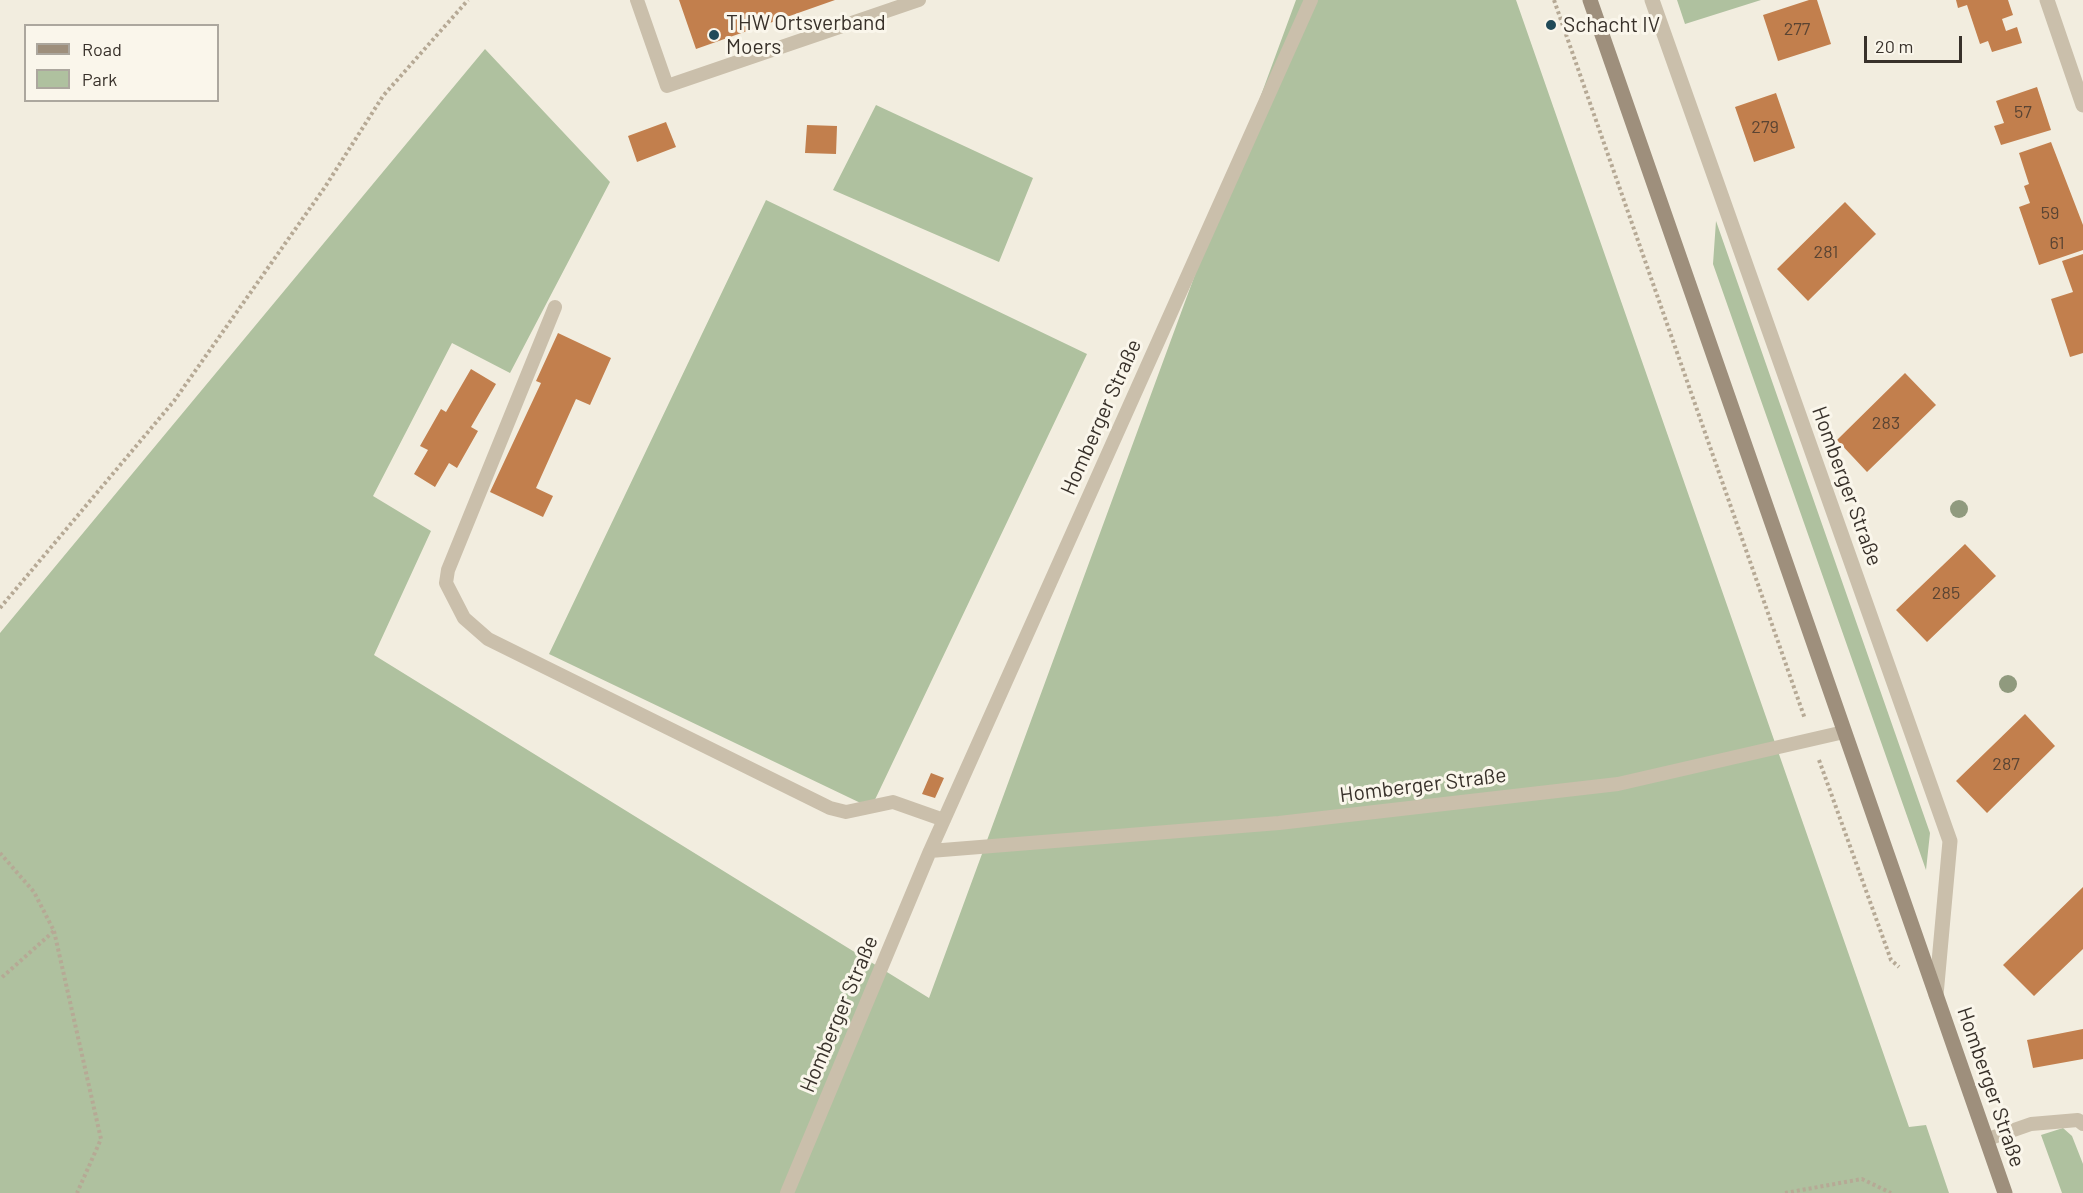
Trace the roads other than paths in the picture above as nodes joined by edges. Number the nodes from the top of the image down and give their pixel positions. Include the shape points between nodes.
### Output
1 (637, 0) edge
2 (919, 0) edge
3 (1311, 0) edge
4 (1590, 0) edge
5 (1652, 0) edge
6 (2047, 0) edge
7 (2083, 105) edge
8 (555, 307) dead end
9 (1844, 732) junction
10 (944, 820) junction
11 (930, 851) junction
12 (1936, 995) junction
13 (2083, 1124) edge
14 (1988, 1140) junction
15 (787, 1193) edge
16 (2005, 1193) edge

1 - 2 lane via 667,86
3 - 10 lane, Homberger Straße
4 - 9 main road, Homberger Straße
5 - 12 street, Homberger Straße via 1950,841
6 - 7 street
8 - 10 lane via 448,570 446,584 464,618 488,639 830,808 846,812 893,802
9 - 11 lane, Homberger Straße via 1607,785 1279,824
9 - 12 main road, Homberger Straße
10 - 11 lane, Homberger Straße
11 - 15 lane, Homberger Straße
12 - 14 main road, Homberger Straße
13 - 14 lane via 2078,1120 2031,1124
14 - 16 main road, Homberger Straße

